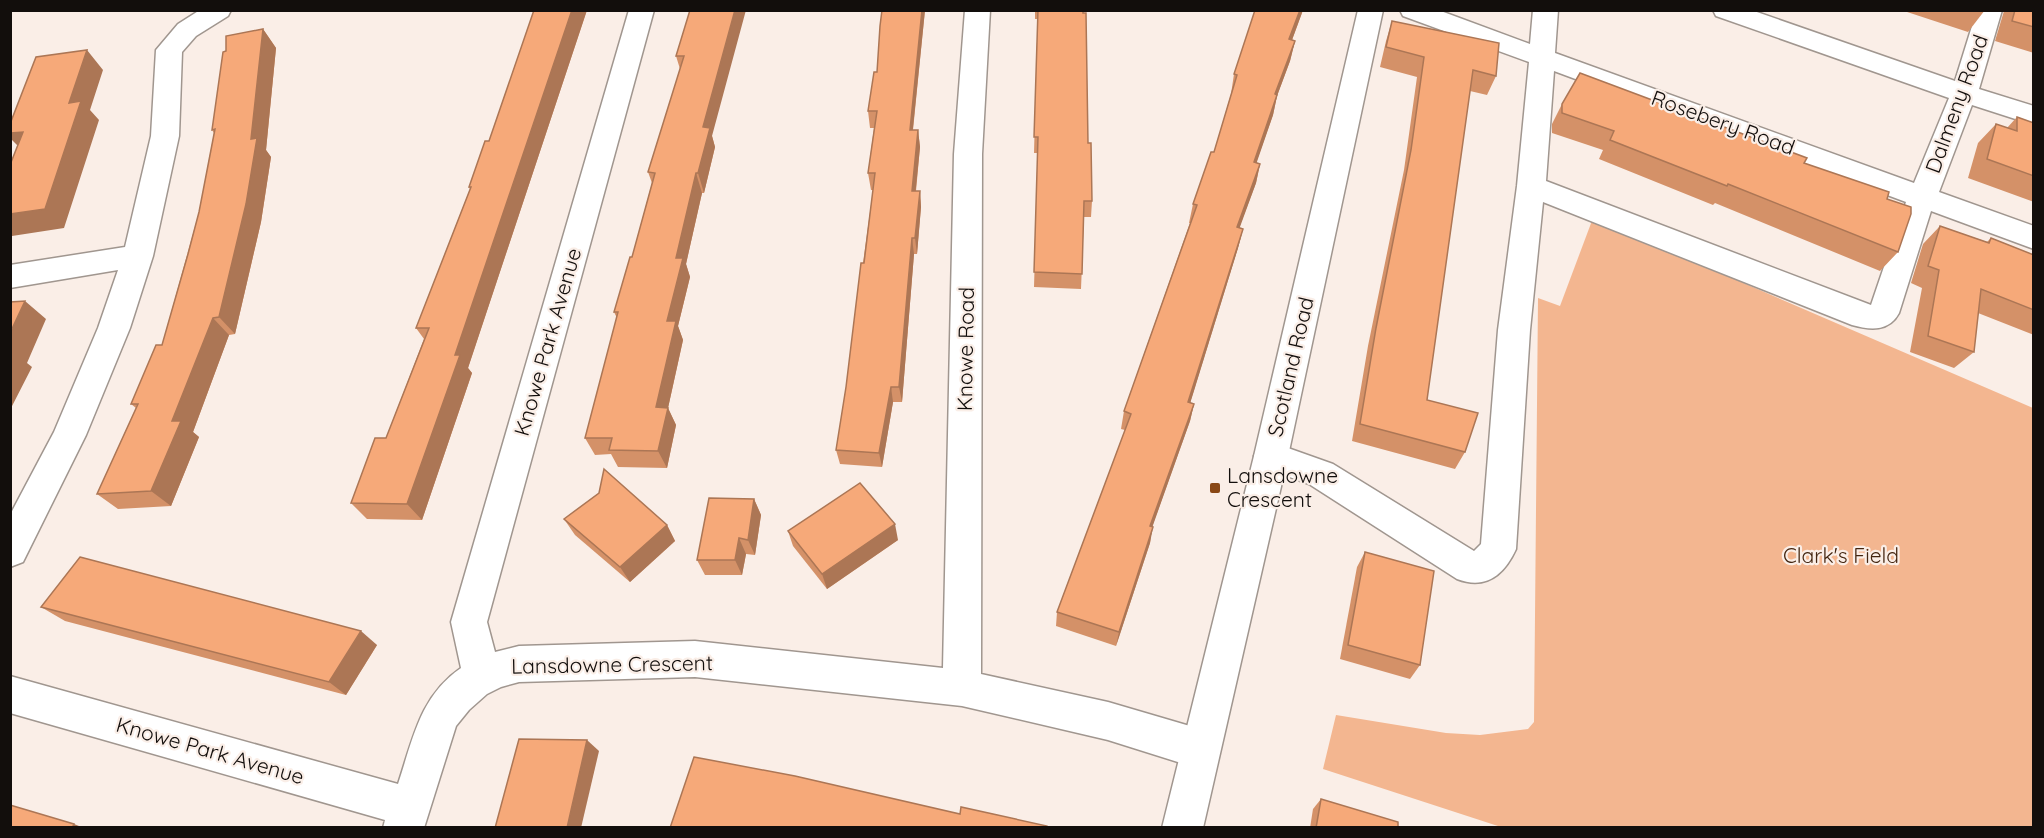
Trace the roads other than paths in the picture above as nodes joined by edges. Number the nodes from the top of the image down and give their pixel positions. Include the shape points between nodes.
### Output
1 (219, 10) edge
2 (642, 10) edge
3 (978, 10) edge
4 (1371, 10) edge
5 (1412, 10) edge
6 (1546, 10) edge
7 (1725, 10) edge
8 (1990, 10) edge
9 (1544, 58) junction
10 (1964, 93) junction
11 (2034, 116) edge
12 (1531, 186) junction
13 (1924, 197) junction
14 (2034, 238) edge
15 (138, 256) junction
16 (10, 277) edge
17 (1271, 456) junction
18 (10, 551) edge
19 (482, 675) junction
20 (962, 688) junction
21 (10, 694) edge
22 (1200, 749) junction
23 (406, 817) edge
24 (1182, 828) edge

1 - 15 street via 187,30 169,50 165,136
2 - 19 street, Knowe Park Avenue via 469,622
3 - 20 street, Knowe Road via 968,154
4 - 17 street, Scotland Road
5 - 9 street, Rosebery Road
6 - 9 street
7 - 10 street
8 - 10 street, Dalmeny Road
9 - 12 street
9 - 13 street, Rosebery Road
10 - 11 street
10 - 13 street, Dalmeny Road
12 - 13 street, Dalmeny Road via 1874,318 1884,313 1912,221
12 - 17 street via 1514,330 1497,549 1485,565 1470,568 1320,474
13 - 14 street, Rosebery Road
15 - 16 street
15 - 18 street via 114,328 69,435
17 - 22 street, Scotland Road
19 - 20 street, Lansdowne Crescent via 519,664 695,659
19 - 23 street, Lansdowne Crescent via 465,686 440,716
20 - 22 street, Lansdowne Crescent via 1108,721
21 - 23 street, Knowe Park Avenue
22 - 24 street, Scotland Road

